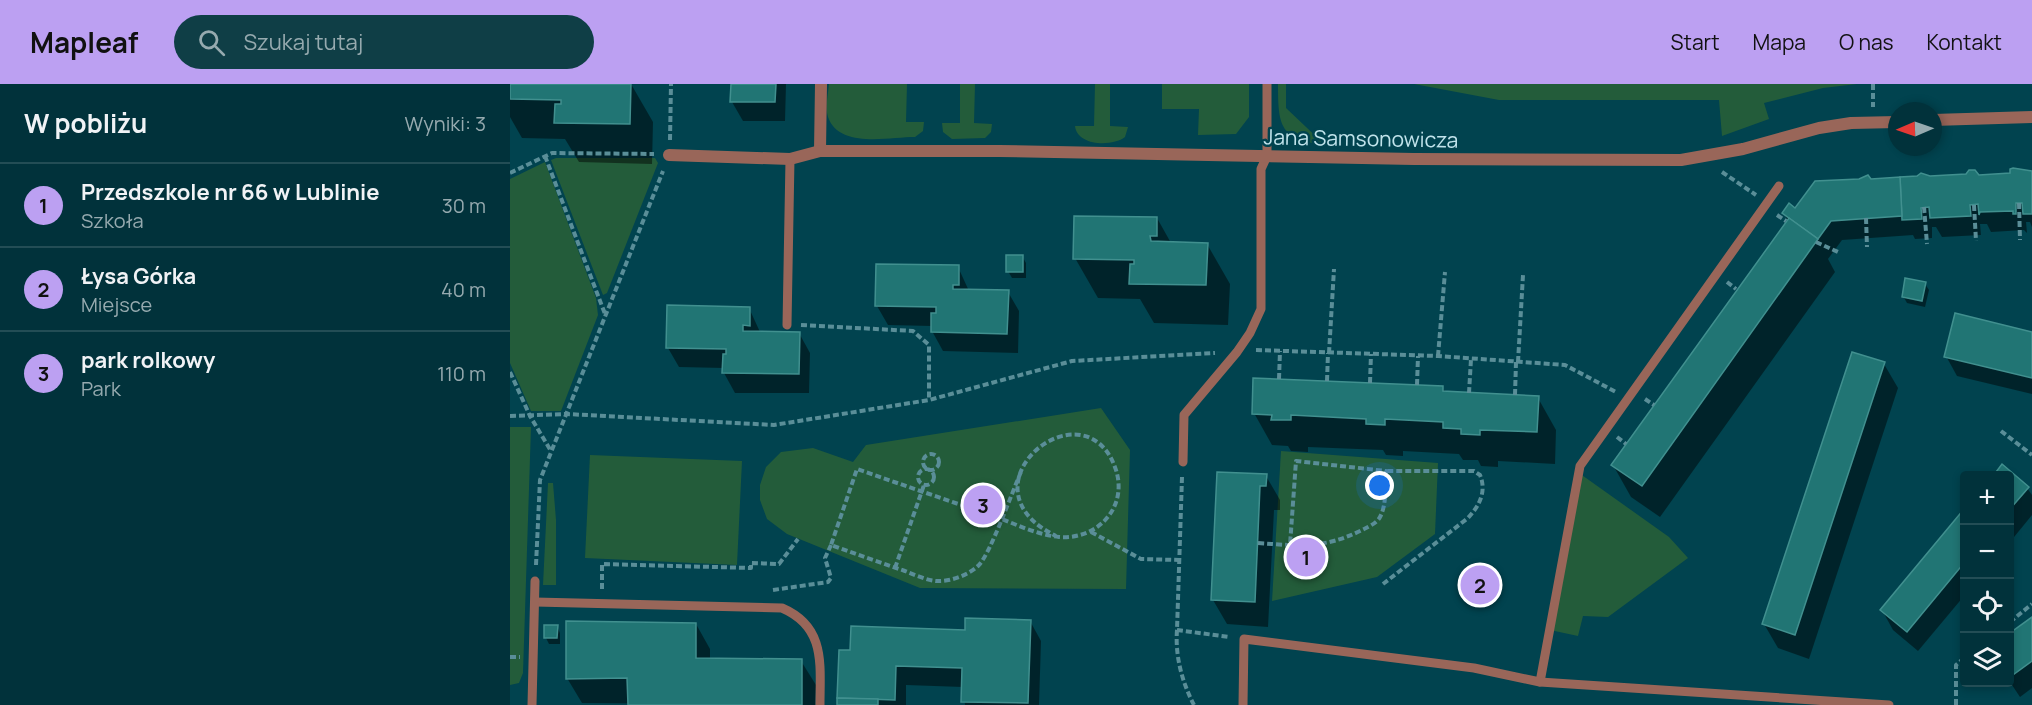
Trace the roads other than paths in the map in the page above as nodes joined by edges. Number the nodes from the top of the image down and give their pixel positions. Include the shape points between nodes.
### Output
1 (821, 84) edge
2 (1267, 84) edge
3 (2032, 117) edge
4 (1942, 120) edge
5 (1888, 122) edge
6 (820, 151) junction
7 (669, 154) road end
8 (1267, 156) junction
9 (790, 159) junction
10 (1779, 186) dead end
11 (787, 325) road end
12 (1183, 462) road end
13 (535, 581) road end
14 (535, 602) junction
15 (1540, 682) junction
16 (532, 705) edge
17 (820, 705) edge
18 (1243, 705) edge
19 (1889, 705) edge

1 - 6 street
2 - 8 lane
3 - 4 street
5 - 8 street, Jana Samsonowicza via 1819,128 1743,149 1681,160
6 - 8 street, Jana Samsonowicza
6 - 9 street, Jana Samsonowicza
7 - 9 street, Jana Samsonowicza
8 - 12 lane via 1261,169 1261,309 1237,352 1184,415
9 - 11 lane
10 - 15 lane via 1580,466
13 - 14 lane
14 - 16 lane
14 - 17 lane via 782,608 796,615 814,636 820,655
15 - 18 lane via 1474,668 1244,639
15 - 19 lane

